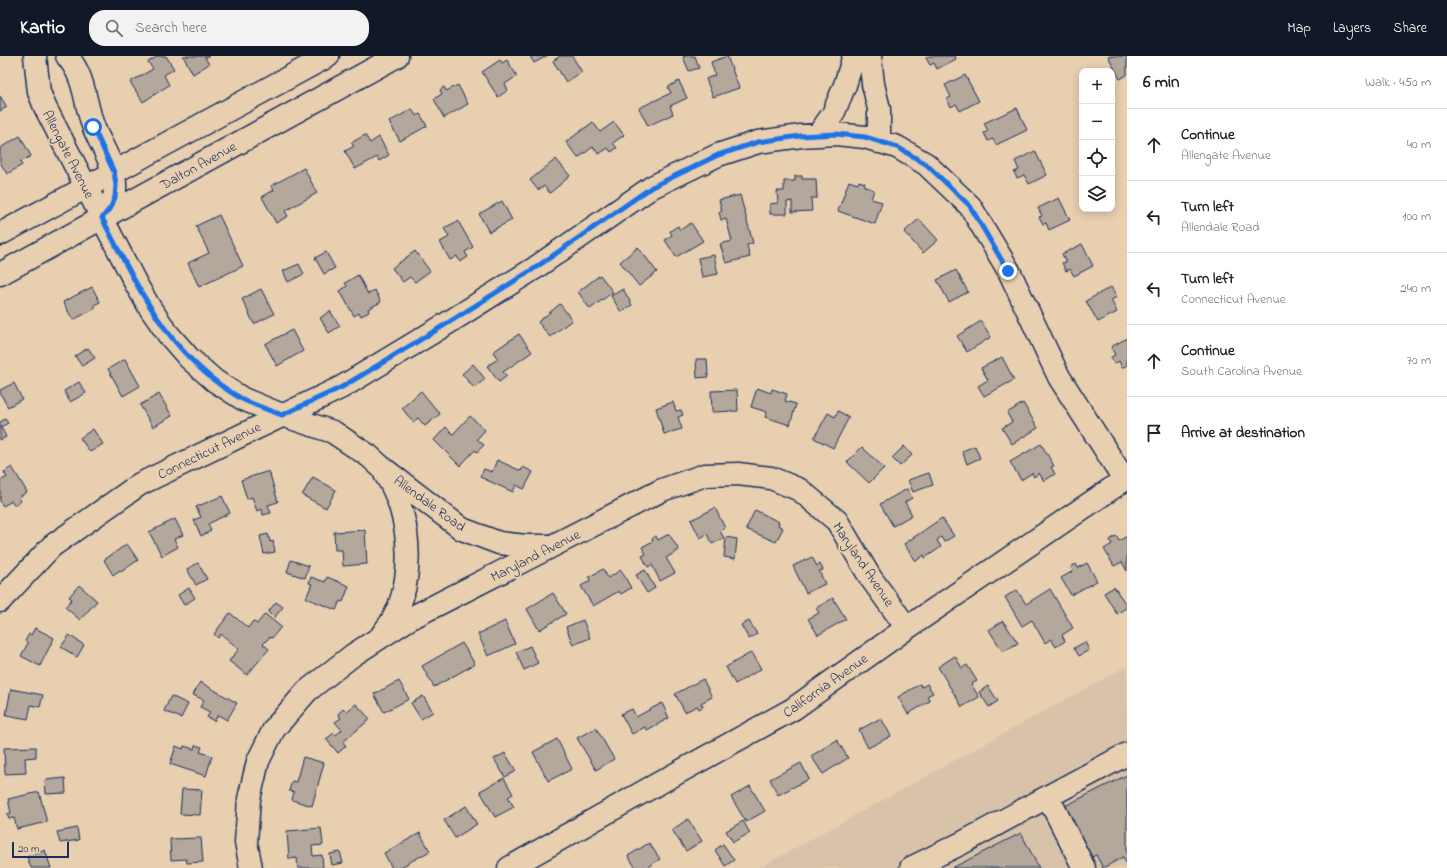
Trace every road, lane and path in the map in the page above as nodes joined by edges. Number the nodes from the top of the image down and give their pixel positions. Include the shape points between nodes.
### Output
1 (35, 56) edge
2 (67, 56) edge
3 (328, 56) edge
4 (397, 56) edge
5 (854, 56) edge
6 (870, 56) edge
7 (818, 135) junction
8 (879, 142) junction
9 (114, 172) junction
10 (86, 187) junction
11 (102, 218) junction
12 (0, 234) edge
13 (0, 274) edge
14 (282, 415) junction
15 (380, 466) junction
16 (1125, 479) edge
17 (553, 546) junction
18 (0, 601) edge
19 (907, 628) junction
20 (375, 641) junction
21 (1127, 754) edge
22 (1048, 797) junction
23 (250, 868) edge
24 (508, 868) edge
25 (911, 868) edge
26 (1084, 868) edge

1 - 10 street, Allengate Avenue via 39,92
2 - 9 street, Allengate Avenue via 83,84 93,127
3 - 9 street
4 - 11 street, Dalton Avenue
5 - 7 street via 833,114
6 - 8 street via 879,109
7 - 8 street, Connecticut Avenue via 858,136
7 - 14 street, Connecticut Avenue via 758,142 718,155 652,187 535,268 443,326 342,387
8 - 16 street, Connecticut Avenue via 897,147 926,164 970,206 1008,271 1059,377
9 - 10 street
9 - 11 street, Allengate Avenue via 115,197
10 - 11 street, Allengate Avenue
10 - 12 street
11 - 13 street, Dalton Avenue
11 - 14 street, Allendale Road via 150,308 189,358 215,381 243,399
14 - 15 street, Allendale Road via 333,432
14 - 18 street, Connecticut Avenue via 140,484 52,546
15 - 17 street, Allendale Road via 462,529 499,543
15 - 20 street, Allendale Road via 398,498 408,554 403,594 397,612
16 - 19 street, California Avenue
17 - 19 street, Maryland Avenue via 662,490 705,475 738,474 771,478 800,490 837,521 870,577
17 - 20 street, Maryland Avenue via 409,619
19 - 24 street, California Avenue via 793,709
20 - 23 street, Maryland Avenue via 307,691 274,729 258,761 249,799 246,842
21 - 22 street
22 - 25 street
22 - 26 street

